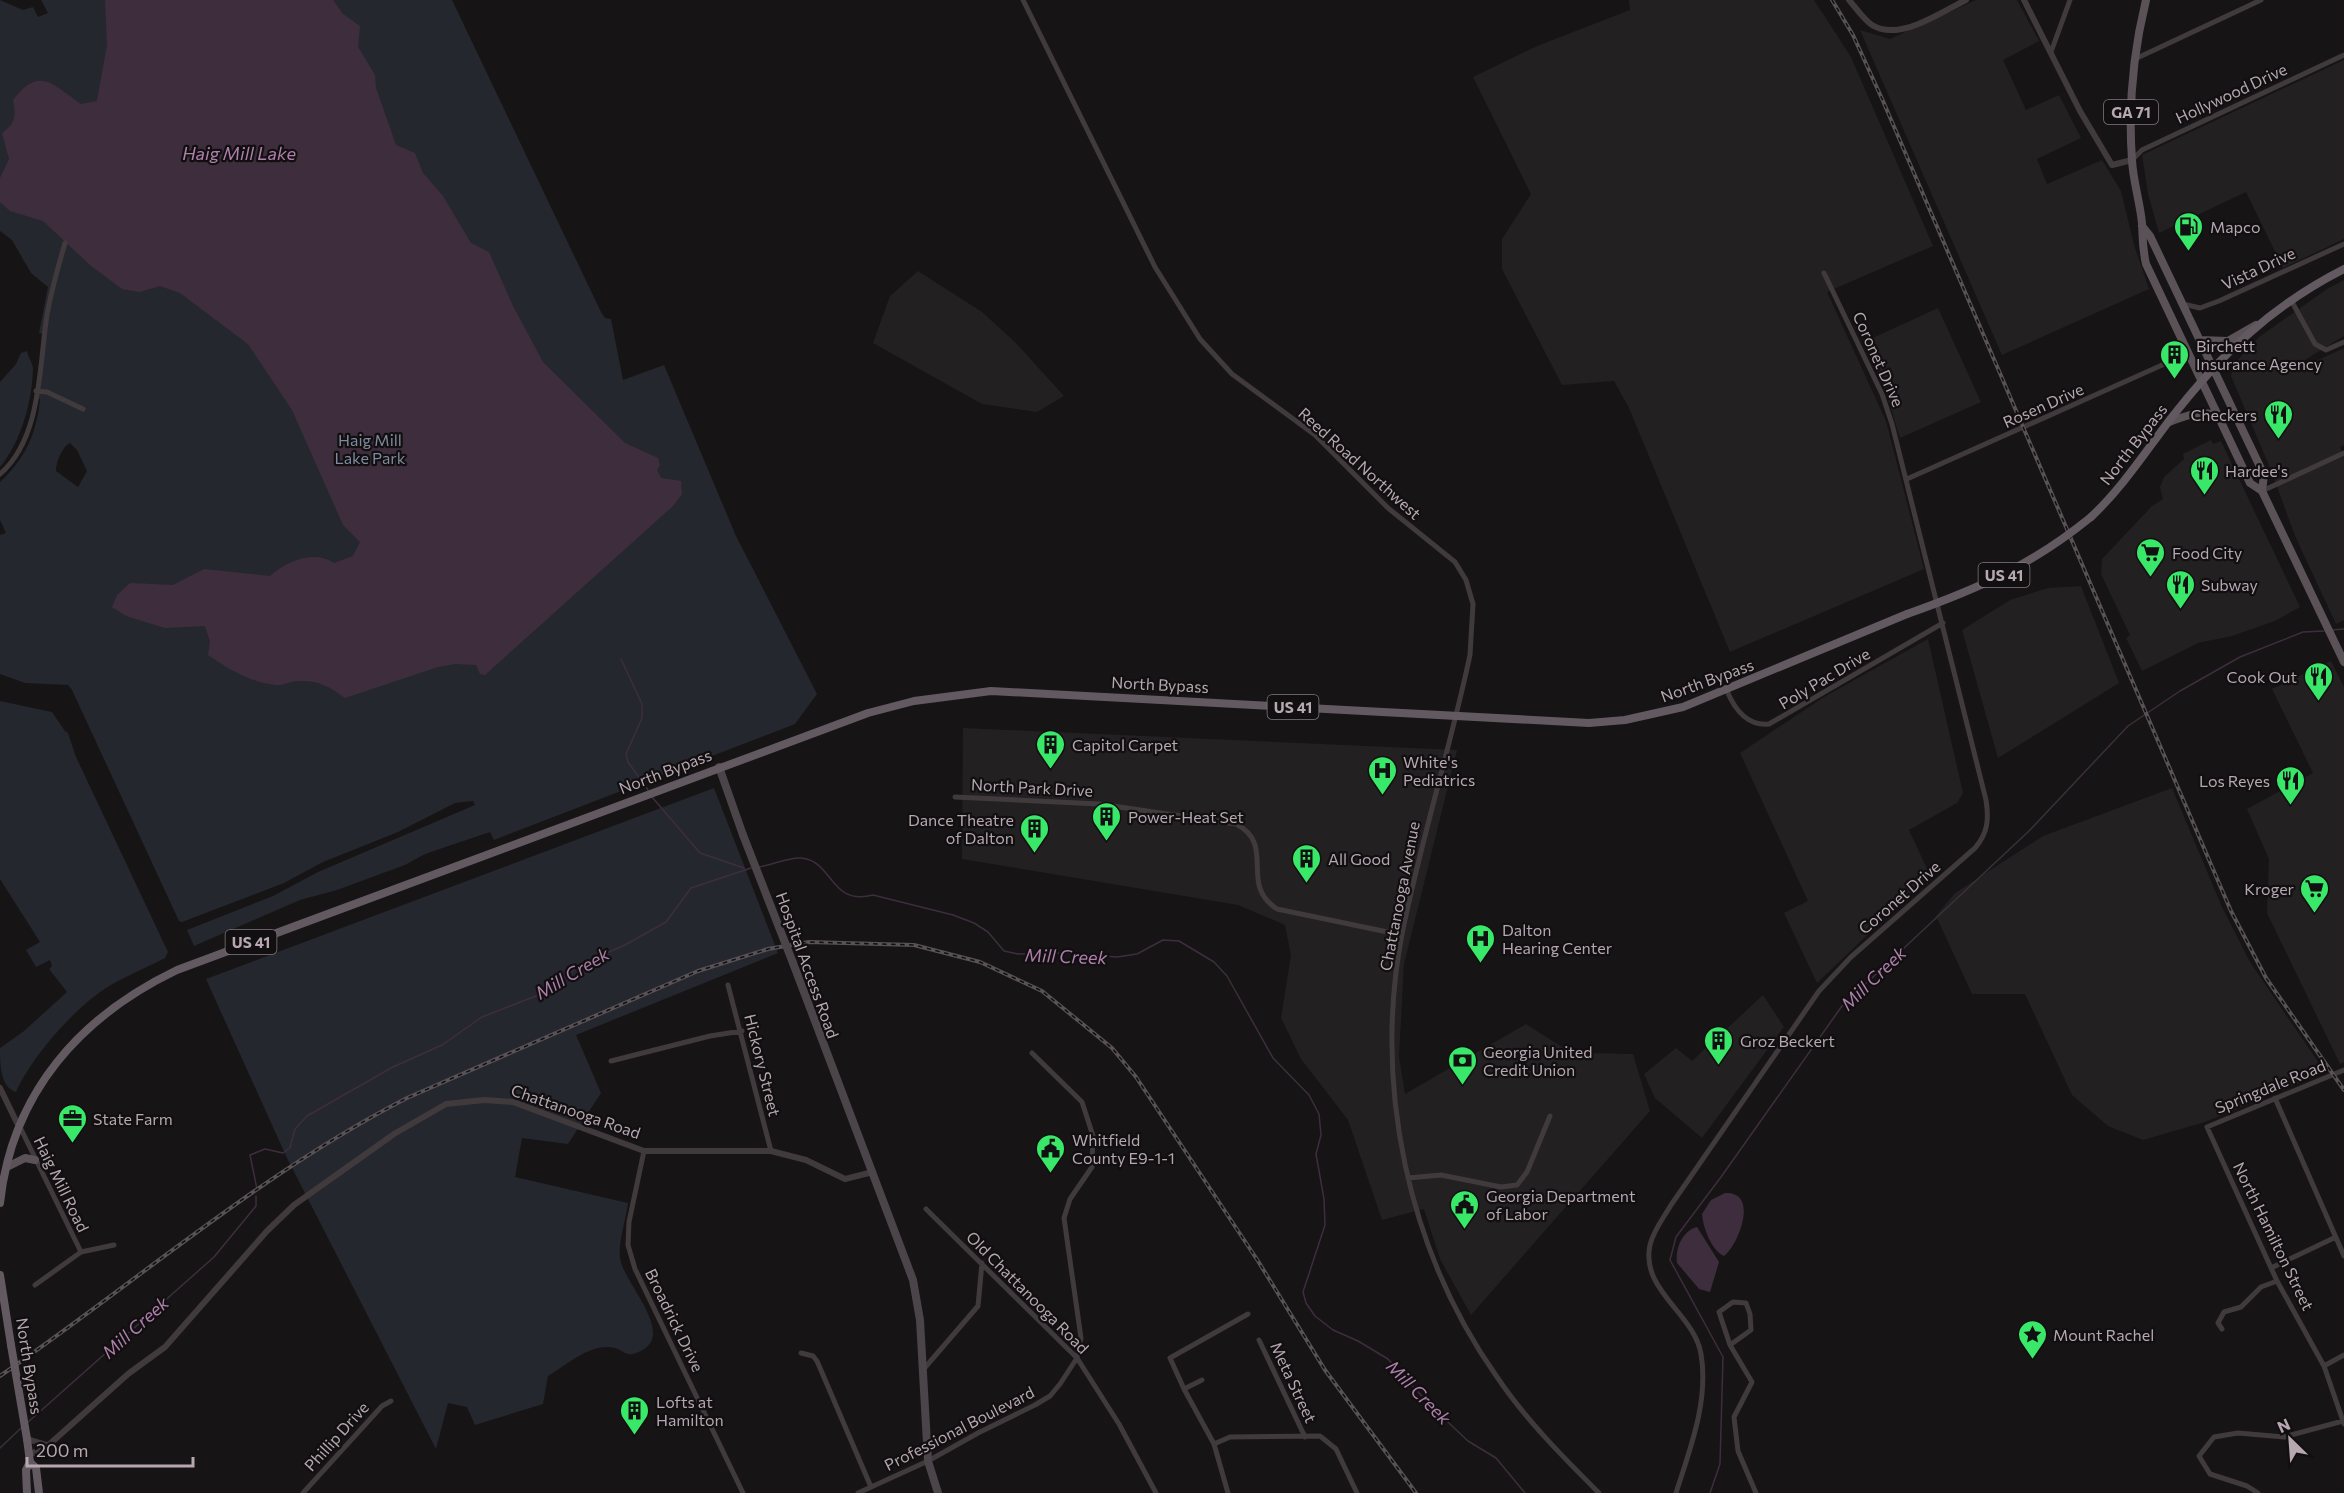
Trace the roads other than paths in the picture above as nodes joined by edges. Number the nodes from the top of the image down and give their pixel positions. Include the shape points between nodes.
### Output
1 (1023, 0) edge
2 (1849, 0) edge
3 (1966, 0) edge
4 (2024, 0) edge
5 (2070, 0) edge
6 (2146, 0) edge
7 (2261, 0) edge
8 (2052, 52) junction
9 (2344, 55) edge
10 (2133, 60) junction
11 (2132, 160) junction
12 (2142, 226) junction
13 (65, 243) dead end
14 (2344, 244) edge
15 (2344, 268) edge
16 (1824, 273) dead end
17 (2291, 300) junction
18 (2182, 304) junction
19 (2261, 321) junction
20 (2199, 340) junction
21 (2344, 342) edge
22 (2189, 353) junction
23 (2214, 368) junction
24 (2203, 379) junction
25 (36, 391) junction
26 (83, 409) dead end
27 (2221, 419) junction
28 (2169, 422) junction
29 (2344, 453) edge
30 (0, 474) edge
31 (1907, 479) junction
32 (2262, 491) junction
33 (1942, 623) junction
34 (2343, 659) edge
35 (1726, 691) junction
36 (1454, 716) junction
37 (719, 767) junction
38 (955, 797) dead end
39 (1402, 935) junction
40 (728, 985) dead end
41 (742, 1032) junction
42 (1032, 1053) dead end
43 (611, 1061) dead end
44 (2344, 1070) edge
45 (0, 1088) edge
46 (2275, 1098) junction
47 (1550, 1116) dead end
48 (2207, 1127) joint
49 (20, 1128) junction
50 (644, 1151) junction
51 (771, 1151) junction
52 (35, 1160) junction
53 (7, 1167) junction
54 (873, 1172) junction
55 (1408, 1178) junction
56 (0, 1203) edge
57 (926, 1209) dead end
58 (2336, 1237) junction
59 (114, 1245) dead end
60 (81, 1252) junction
61 (2344, 1256) edge
62 (982, 1263) junction
63 (2271, 1268) junction
64 (0, 1275) edge
65 (2277, 1281) junction
66 (34, 1285) dead end
67 (2, 1310) edge
68 (1248, 1314) dead end
69 (2222, 1329) dead end
70 (1259, 1340) dead end
71 (1731, 1345) junction
72 (801, 1353) dead end
73 (2344, 1355) edge
74 (1077, 1358) junction
75 (2324, 1366) junction
76 (922, 1371) junction
77 (1202, 1380) dead end
78 (1184, 1389) junction
79 (391, 1401) dead end
80 (2343, 1422) edge
81 (1305, 1437) junction
82 (27, 1439) junction
83 (1214, 1444) junction
84 (47, 1445) junction
85 (29, 1458) junction
86 (928, 1461) junction
87 (871, 1487) junction
88 (27, 1493) edge
89 (39, 1493) edge
90 (303, 1493) edge
91 (743, 1493) edge
92 (858, 1493) edge
93 (938, 1493) edge
94 (1156, 1493) edge
95 (1228, 1493) edge
96 (1357, 1493) edge
97 (1599, 1493) edge
98 (1676, 1493) edge
99 (1756, 1493) edge
100 (2258, 1493) edge

1 - 36 street, Reed Road Northwest via 1155,267 1200,339 1232,374 1315,435 1388,508 1440,549 1461,572 1474,616 1470,655
2 - 3 street via 1872,25 1892,30 1910,27
4 - 8 street
5 - 8 street
6 - 10 main road, GA 71
7 - 10 street
8 - 11 street via 2112,165
9 - 11 street, Hollywood Drive via 2142,150
10 - 11 main road, GA 71
11 - 12 main road, GA 71
12 - 18 main road, GA 71
12 - 22 main road, GA 71 via 2140,239 2146,264
13 - 25 street via 48,308
14 - 18 street, Vista Drive via 2219,302 2200,308
15 - 17 highway, North Bypass / US 41
16 - 31 street, Coronet Drive via 1882,394
17 - 19 highway, North Bypass / US 41
17 - 21 street via 2320,348 2326,350
18 - 20 main road, GA 71
19 - 20 main road via 2229,341
19 - 23 highway, North Bypass / US 41
20 - 23 main road, GA 71
22 - 24 main road, GA 71
22 - 31 street, Rosen Drive
23 - 24 highway, North Bypass / US 41
23 - 32 main road via 2264,475
24 - 27 main road
24 - 28 highway, North Bypass / US 41
25 - 26 street via 47,392
25 - 30 street via 29,427 12,464
27 - 28 main road via 2196,413
27 - 32 main road via 2250,483
28 - 35 highway, North Bypass / US 41, bridge via 2122,484 2091,517 2019,568
29 - 32 street
31 - 33 street, Coronet Drive
32 - 34 main road
33 - 35 street, Poly Pac Drive via 1769,724 1747,719 1733,706
33 - 98 street, Coronet Drive via 1986,800 1986,831 1976,848 1851,957 1819,991 1654,1234 1649,1255 1653,1277 1695,1335 1702,1369 1700,1408
35 - 36 highway, North Bypass / US 41 via 1661,712 1589,723
36 - 37 highway, North Bypass / US 41 via 991,691 914,701 868,713
36 - 39 street, Chattanooga Avenue
37 - 49 highway, North Bypass / US 41 via 177,970 137,990 73,1042 52,1067
37 - 54 main road, Hospital Access Road, bridge
38 - 39 street, North Park Drive via 1099,804 1236,824 1249,833 1257,848 1257,886 1271,905
39 - 55 street, Chattanooga Avenue via 1394,997 1393,1065 1397,1118
40 - 41 street, Hickory Street
41 - 43 street via 710,1036
41 - 51 street, Hickory Street
42 - 74 street via 1082,1102 1093,1136 1092,1167 1070,1199 1064,1218 1081,1338
44 - 46 street, Springdale Road
45 - 49 street
46 - 48 street, Springdale Road
46 - 58 street
47 - 55 street via 1527,1172 1517,1185 1501,1187 1441,1175
48 - 63 street, North Hamilton Street
49 - 52 street, Haig Mill Road
49 - 53 highway, North Bypass / US 41
50 - 51 street, Chattanooga Road
50 - 84 street, Chattanooga Road via 513,1102 446,1104 394,1134 294,1205 165,1347
50 - 91 street, Broadrick Drive via 628,1245 635,1269
51 - 54 street, Chattanooga Road via 806,1161 845,1179
52 - 53 main road via 25,1158
52 - 60 street, Haig Mill Road
53 - 56 highway, North Bypass / US 41
54 - 76 main road via 913,1280 920,1320
55 - 97 street, Chattanooga Avenue via 1435,1265 1480,1352 1530,1420
57 - 62 street, Old Chattanooga Road
58 - 61 street
58 - 63 street
59 - 60 street
60 - 66 street
62 - 74 street, Old Chattanooga Road
62 - 76 street via 978,1306
63 - 65 street, North Hamilton Street
64 - 67 highway, North Bypass
65 - 69 street via 2261,1287 2241,1307 2224,1312 2218,1323
65 - 75 street, North Hamilton Street
67 - 82 highway, North Bypass, bridge
68 - 78 street via 1170,1358
70 - 81 street, Meta Street
71 - 71 street via 1719,1312 1733,1302 1746,1303 1751,1330
71 - 99 street via 1752,1382 1734,1417 1738,1451
72 - 87 street via 817,1361
73 - 75 street
74 - 86 street, Professional Boulevard via 1050,1396
74 - 94 street, Old Chattanooga Road
75 - 80 street, North Hamilton Street
76 - 86 main road
77 - 78 street
78 - 83 street
79 - 90 street, Phillip Drive via 382,1406
80 - 100 street via 2283,1437 2238,1433 2214,1437 2199,1456 2210,1473
81 - 83 street via 1230,1437
81 - 96 street via 1320,1436 1336,1449
82 - 84 street
82 - 85 highway, North Bypass
83 - 95 street
84 - 85 street, Chattanooga Road
85 - 88 highway
85 - 89 highway via 36,1468
86 - 87 street, Professional Boulevard
86 - 93 main road
87 - 92 street, Professional Boulevard

